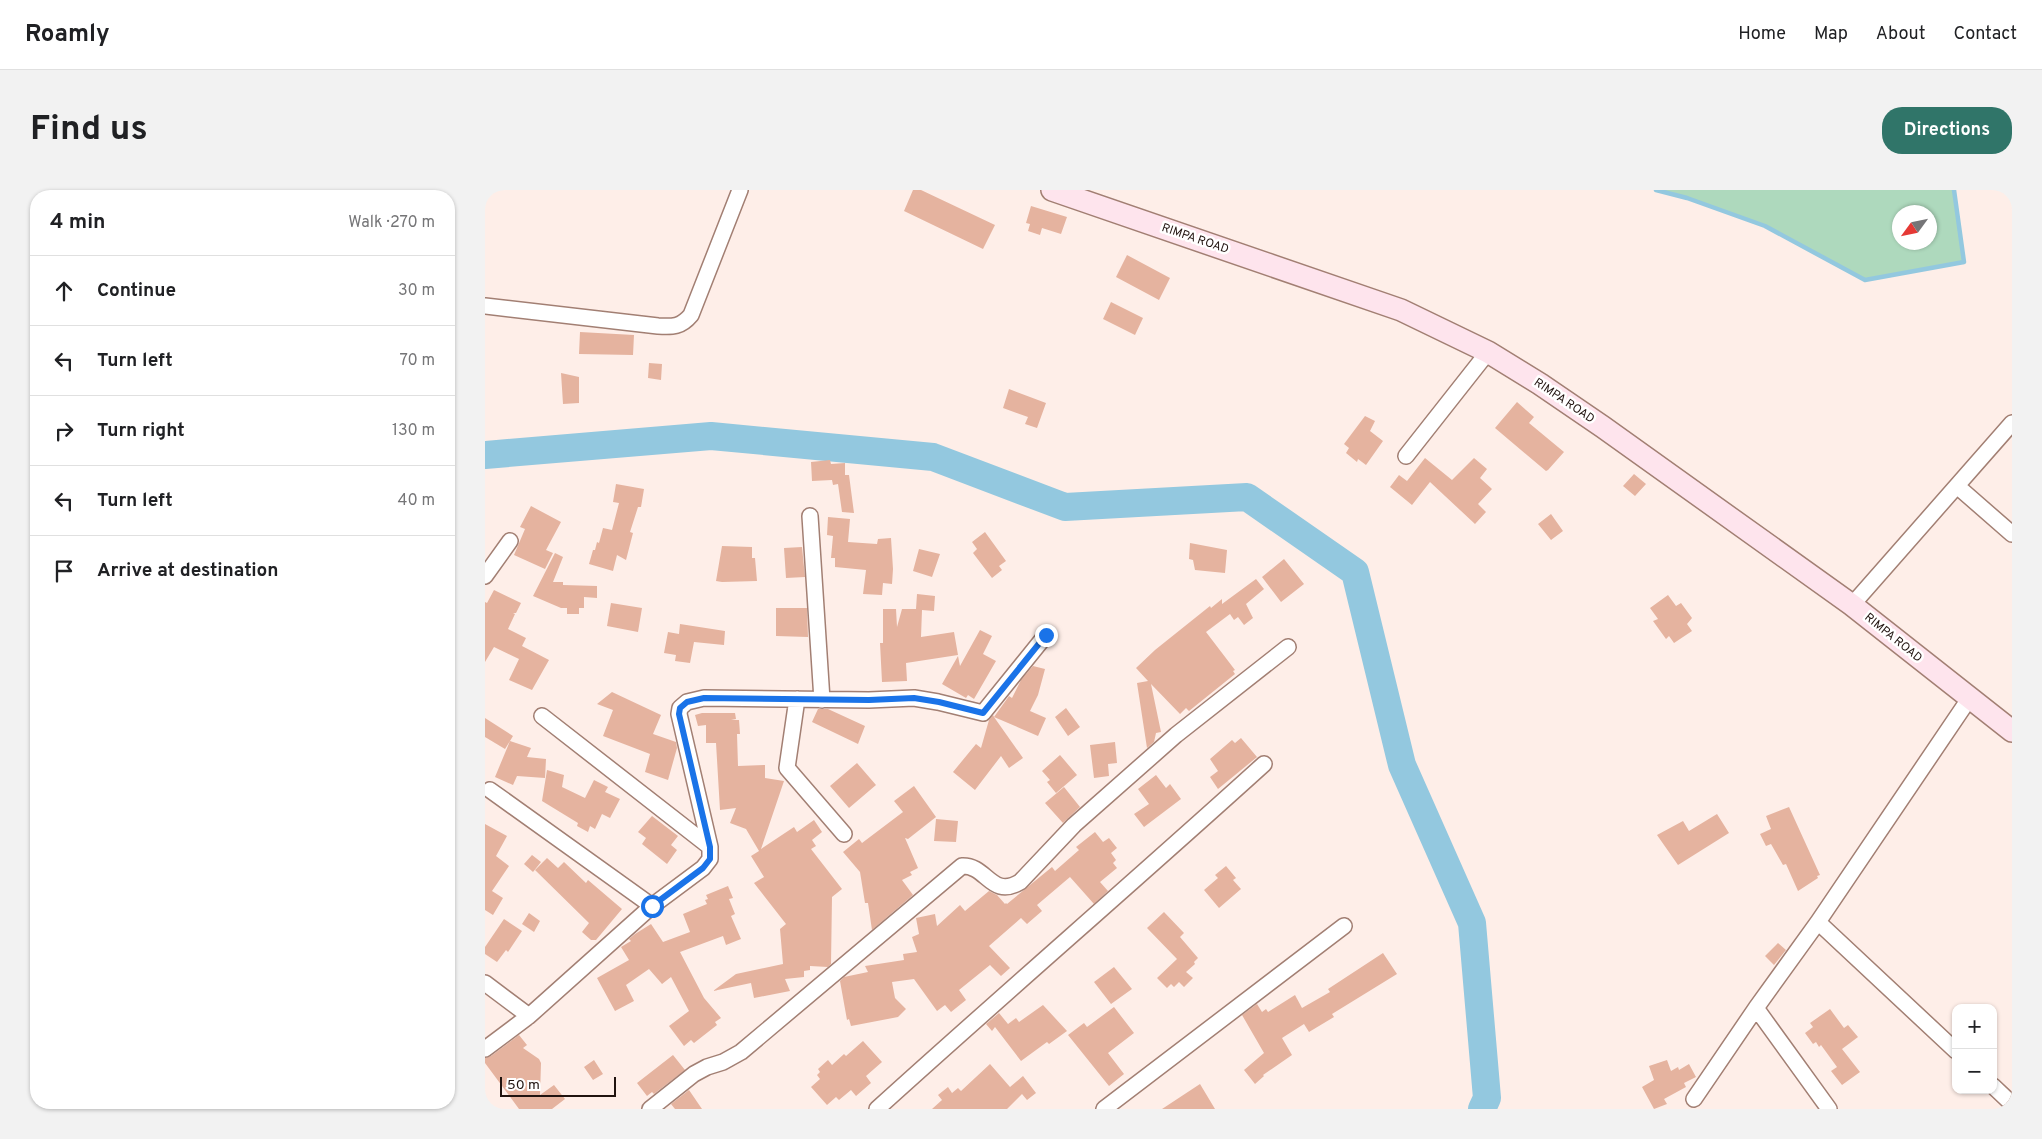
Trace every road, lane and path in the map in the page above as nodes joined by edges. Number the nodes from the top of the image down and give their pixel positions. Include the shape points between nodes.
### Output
1 (740, 190) edge
2 (1052, 190) edge
3 (485, 306) edge
4 (1488, 352) junction
5 (2012, 422) edge
6 (1406, 456) dead end
7 (1957, 486) junction
8 (809, 516) dead end
9 (2012, 534) edge
10 (510, 541) dead end
11 (485, 576) edge
12 (1852, 605) junction
13 (1046, 635) dead end
14 (1288, 647) dead end
15 (1969, 698) junction
16 (797, 699) junction
17 (822, 700) junction
18 (542, 716) dead end
19 (2012, 731) edge
20 (1264, 764) dead end
21 (490, 790) dead end
22 (844, 834) dead end
23 (710, 847) junction
24 (652, 906) junction
25 (1818, 922) junction
26 (1344, 926) dead end
27 (485, 983) edge
28 (1756, 1008) junction
29 (529, 1016) junction
30 (485, 1049) edge
31 (1954, 1049) edge
32 (1997, 1090) edge
33 (1694, 1099) dead end
34 (2012, 1104) edge
35 (650, 1109) edge
36 (877, 1109) edge
37 (1104, 1109) edge
38 (1829, 1109) edge

1 - 3 street via 691,316 683,324 658,326
2 - 4 street, RIMPA ROAD via 1401,310
4 - 6 street
4 - 12 street, RIMPA ROAD via 1603,427
5 - 7 street
7 - 9 street
7 - 12 street
8 - 17 street
10 - 11 street
12 - 15 street, RIMPA ROAD
13 - 17 street via 983,713 914,698
14 - 35 street via 1176,735 1074,826 1020,882 1002,887 970,866 962,866 741,1052 694,1074
15 - 19 street, RIMPA ROAD
15 - 25 street
16 - 17 street
16 - 22 street via 787,768
16 - 23 street via 704,698 687,702 680,708
18 - 23 street
20 - 36 street
21 - 24 street
23 - 24 street via 710,859 703,868
24 - 29 street
25 - 28 street
25 - 31 street
26 - 37 street
27 - 29 street
28 - 33 street
28 - 38 street
29 - 30 street
32 - 34 street

